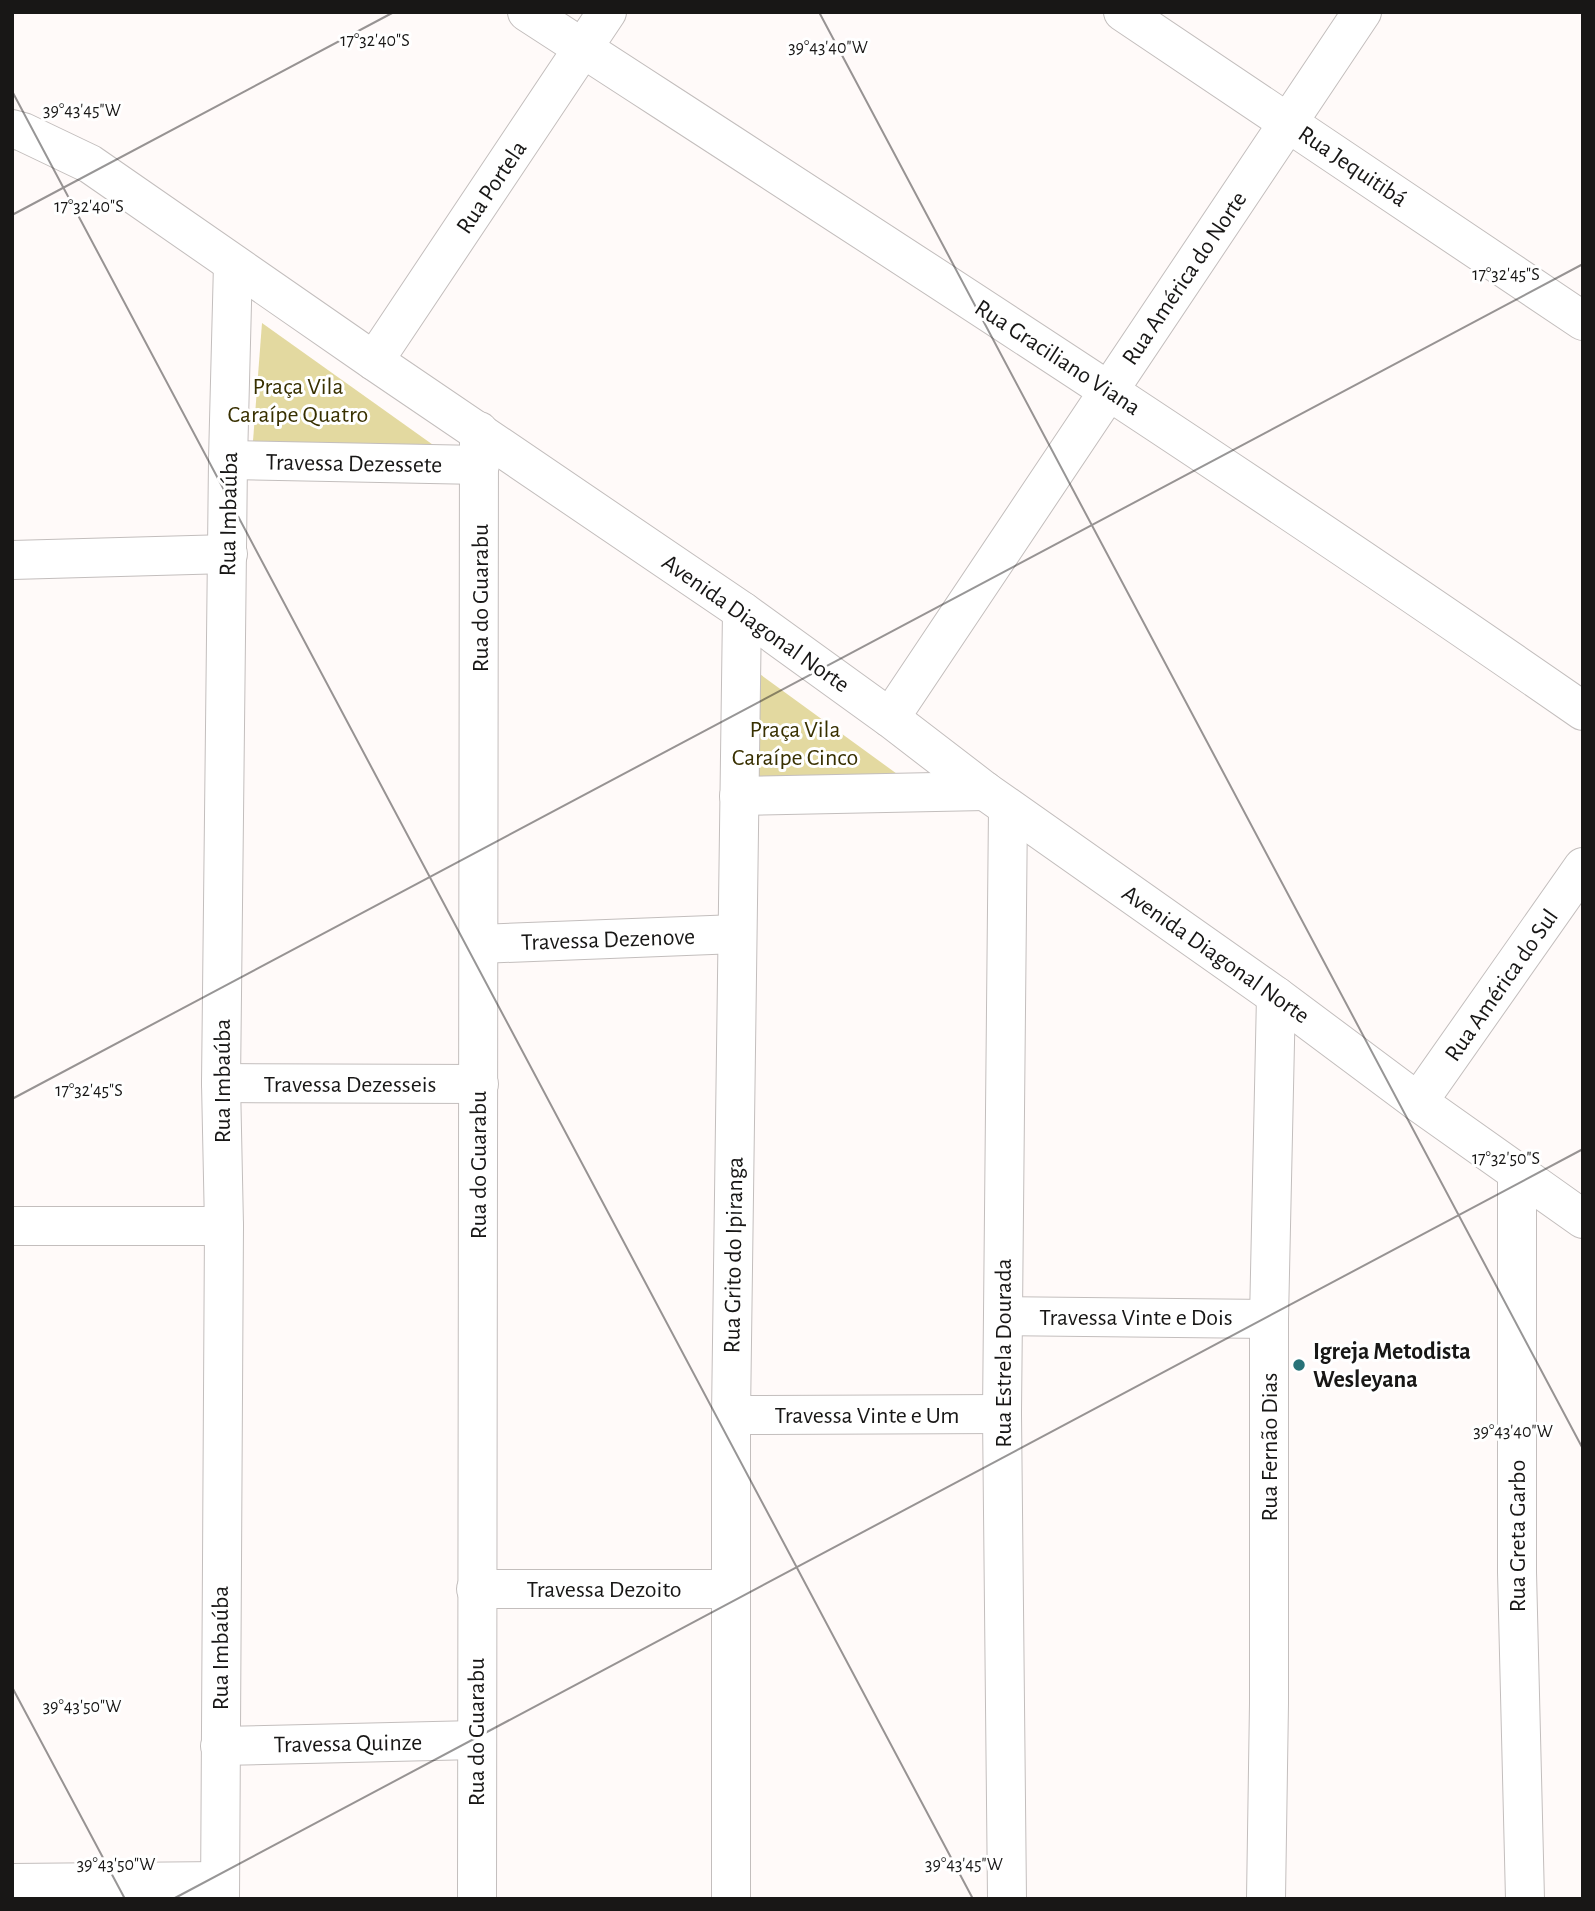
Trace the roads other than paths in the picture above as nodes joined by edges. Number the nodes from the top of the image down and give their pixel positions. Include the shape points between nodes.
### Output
1 (527, 12) edge
2 (607, 12) edge
3 (1123, 12) edge
4 (1362, 12) edge
5 (583, 49) junction
6 (1289, 122) junction
7 (12, 129) edge
8 (233, 264) junction
9 (1583, 321) edge
10 (374, 361) junction
11 (1109, 390) junction
12 (479, 448) junction
13 (228, 460) junction
14 (228, 554) junction
15 (12, 560) edge
16 (742, 611) junction
17 (1583, 711) edge
18 (890, 718) junction
19 (739, 796) junction
20 (996, 799) junction
21 (1583, 867) edge
22 (737, 934) junction
23 (479, 944) junction
24 (1276, 996) junction
25 (221, 1083) junction
26 (479, 1084) junction
27 (1418, 1102) junction
28 (1517, 1173) junction
29 (1583, 1219) edge
30 (12, 1226) edge
31 (224, 1226) junction
32 (1003, 1316) junction
33 (1269, 1319) junction
34 (1002, 1414) junction
35 (731, 1415) junction
36 (731, 1588) junction
37 (477, 1589) junction
38 (476, 1741) junction
39 (220, 1746) junction
40 (12, 1883) edge
41 (220, 1890) edge
42 (477, 1899) edge
43 (731, 1899) edge
44 (1007, 1899) edge
45 (1266, 1899) edge
46 (1525, 1899) edge

1 - 5 street, Rua Graciliano Viana
2 - 5 street, Rua Portela
3 - 6 street, Rua Jequitibá
4 - 6 street, Rua América do Norte
5 - 10 street, Rua Portela
5 - 11 street, Rua Graciliano Viana
6 - 9 street, Rua Jequitibá
6 - 11 street, Rua América do Norte
7 - 8 street, Avenida Diagonal Norte via 90,164
8 - 10 street, Avenida Diagonal Norte
8 - 13 street, Rua Imbaúba
10 - 12 street, Avenida Diagonal Norte
11 - 17 street, Rua Graciliano Viana
11 - 18 street, Rua América do Norte
12 - 13 street, Travessa Dezessete
12 - 16 street, Avenida Diagonal Norte
12 - 23 street, Rua do Guarabu
13 - 14 street, Rua Imbaúba
14 - 15 street
14 - 25 street, Rua Imbaúba
16 - 18 street, Avenida Diagonal Norte
16 - 19 street, Rua Grito do Ipiranga
18 - 20 street, Avenida Diagonal Norte
19 - 20 street
19 - 22 street, Rua Grito do Ipiranga
20 - 24 street, Avenida Diagonal Norte
20 - 32 street, Rua Estrela Dourada
21 - 27 street, Rua América do Sul
22 - 23 street, Travessa Dezenove
22 - 35 street, Rua Grito do Ipiranga
23 - 26 street, Rua do Guarabu
24 - 27 street, Avenida Diagonal Norte
24 - 33 street, Rua Fernão Dias
25 - 26 street, Travessa Dezesseis
25 - 31 street, Rua Imbaúba
26 - 37 street, Rua do Guarabu
27 - 28 street, Avenida Diagonal Norte
28 - 29 street, Avenida Diagonal Norte
28 - 46 street, Rua Greta Garbo via 1517,1572
30 - 31 street
31 - 39 street, Rua Imbaúba
32 - 33 street, Travessa Vinte e Dois
32 - 34 street, Rua Estrela Dourada
33 - 45 street, Rua Fernão Dias
34 - 35 street, Travessa Vinte e Um
34 - 44 street, Rua Estrela Dourada
35 - 36 street, Rua Grito do Ipiranga
36 - 37 street, Travessa Dezoito
36 - 43 street, Rua Grito do Ipiranga
37 - 38 street, Rua do Guarabu
38 - 39 street, Travessa Quinze
38 - 42 street, Rua do Guarabu
39 - 41 street, Rua Imbaúba
40 - 41 street

